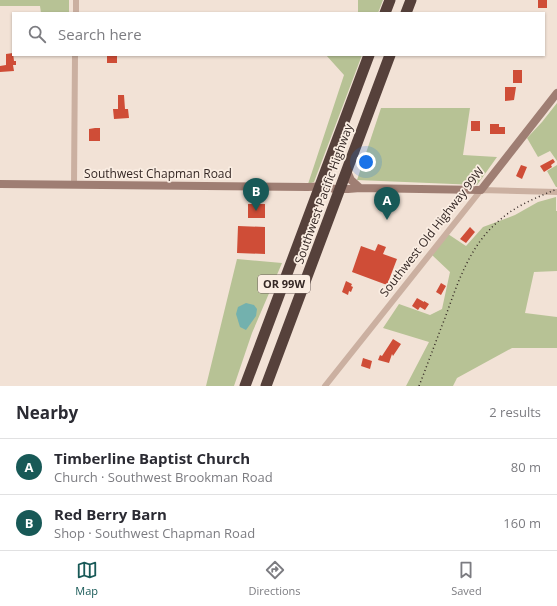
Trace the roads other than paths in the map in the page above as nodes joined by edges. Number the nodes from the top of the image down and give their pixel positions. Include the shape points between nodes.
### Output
1 (76, 0) edge
2 (390, 0) edge
3 (411, 0) edge
4 (76, 12) edge
5 (385, 12) edge
6 (406, 12) edge
7 (75, 56) edge
8 (369, 56) edge
9 (390, 56) edge
10 (557, 93) edge
11 (347, 171) junction
12 (0, 184) edge
13 (74, 185) junction
14 (320, 187) junction
15 (360, 188) junction
16 (340, 189) junction
17 (481, 190) junction
18 (557, 192) edge
19 (245, 386) edge
20 (266, 386) edge
21 (325, 386) edge

1 - 4 street
2 - 5 highway
3 - 6 highway
7 - 13 street
8 - 14 highway, Southwest Pacific Highway / OR 99W
9 - 11 highway, Southwest Pacific Highway / OR 99W
10 - 17 street, Southwest Old Highway 99W
11 - 15 street
11 - 16 highway, Southwest Pacific Highway / OR 99W
12 - 13 street, Southwest Chapman Road
13 - 14 street, Southwest Chapman Road
14 - 16 street, Southwest Chapman Road
14 - 19 highway, Southwest Pacific Highway / OR 99W
15 - 16 street, Southwest Chapman Road
15 - 17 street, Southwest Chapman Road
16 - 20 highway, Southwest Pacific Highway / OR 99W
17 - 18 street
17 - 21 street, Southwest Old Highway 99W

